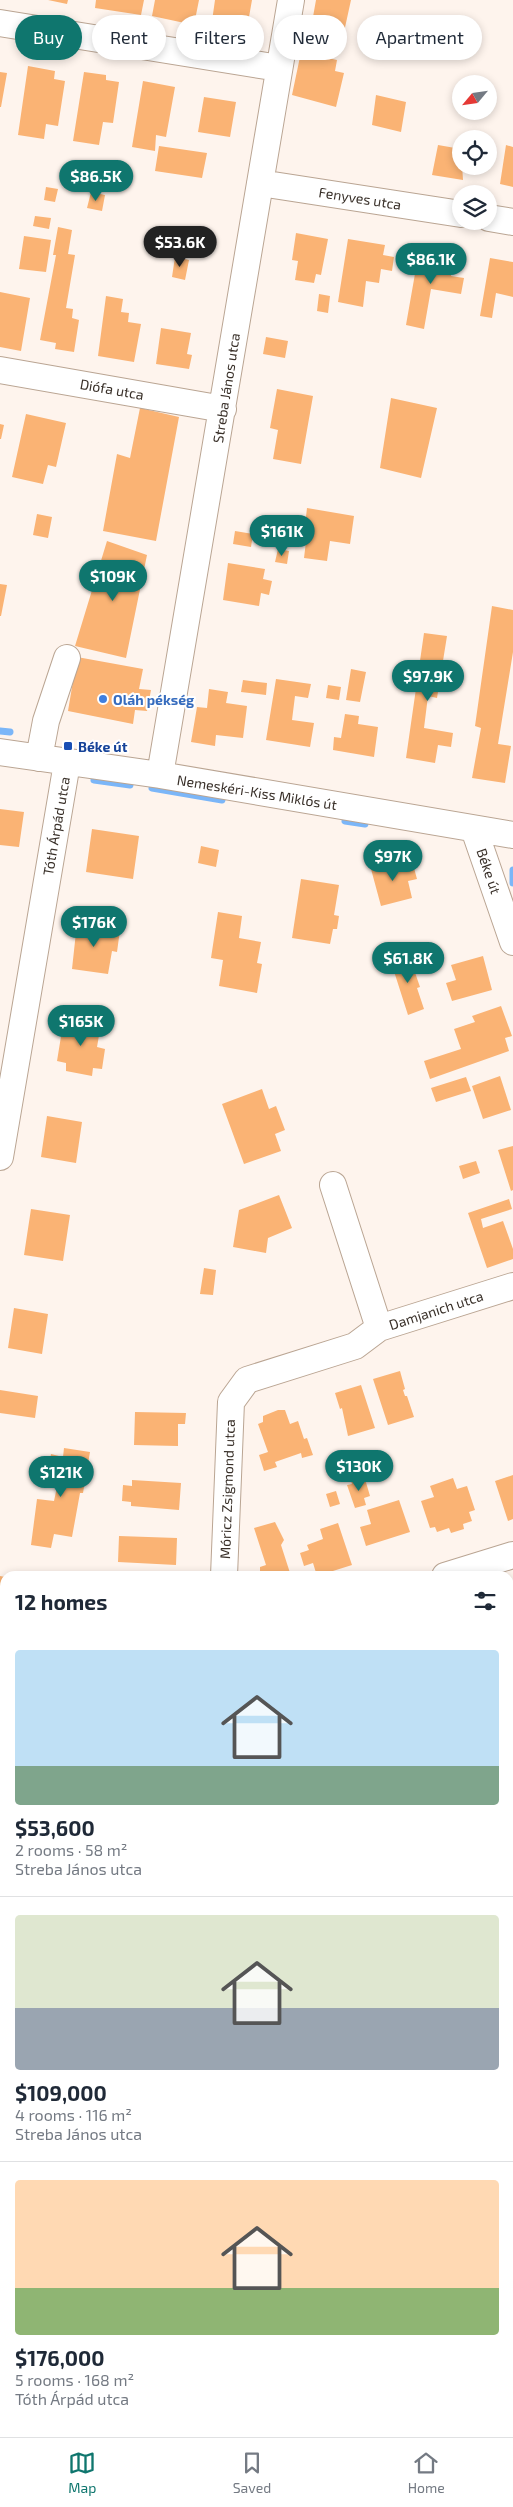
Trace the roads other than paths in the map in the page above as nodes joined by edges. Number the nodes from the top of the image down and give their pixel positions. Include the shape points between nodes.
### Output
1 (291, 0) edge
2 (0, 23) edge
3 (279, 68) junction
4 (260, 183) junction
5 (452, 213) edge
6 (497, 219) edge
7 (513, 222) edge
8 (0, 370) edge
9 (223, 409) junction
10 (67, 658) dead end
11 (0, 752) edge
12 (39, 758) junction
13 (66, 762) junction
14 (160, 775) junction
15 (474, 829) junction
16 (513, 835) edge
17 (513, 942) edge
18 (1, 1147) edge
19 (334, 1185) dead end
20 (513, 1286) edge
21 (379, 1328) junction
22 (231, 1402) joint
23 (513, 1555) edge
24 (224, 1571) edge
25 (461, 1571) edge

1 - 3 street, Streba János utca
2 - 3 street
3 - 4 street, Streba János utca
4 - 5 street, Fenyves utca
4 - 9 street, Streba János utca
6 - 7 street
8 - 9 street, Diófa utca
9 - 14 street, Streba János utca
10 - 12 street via 46,721
11 - 12 street, Nemeskéri-Kiss Miklós út
12 - 13 street, Nemeskéri-Kiss Miklós út
13 - 14 street, Nemeskéri-Kiss Miklós út
13 - 18 street, Tóth Árpád utca
14 - 15 street, Nemeskéri-Kiss Miklós út
15 - 16 street, Nemeskéri-Kiss Miklós út
15 - 17 street, Béke út
19 - 21 street
20 - 21 street, Damjanich utca
21 - 22 street, Damjanich utca via 354,1346 247,1380
22 - 24 street, Móricz Zsigmond utca
23 - 25 street

